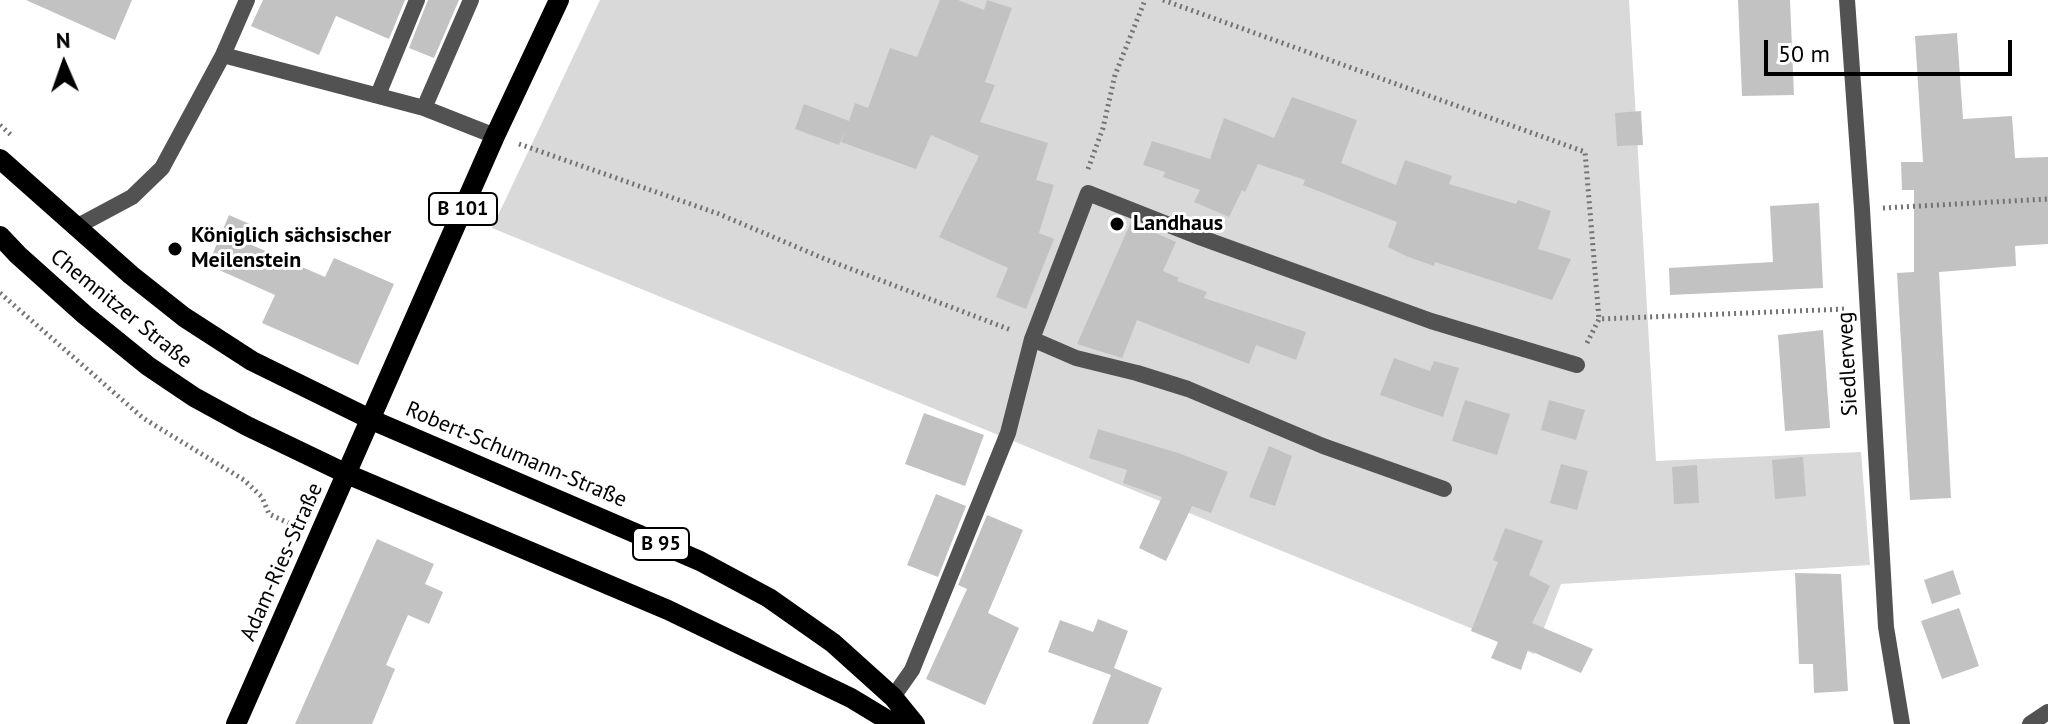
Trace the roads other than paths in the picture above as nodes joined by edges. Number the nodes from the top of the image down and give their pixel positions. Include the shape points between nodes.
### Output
1 (247, 0) edge
2 (417, 0) edge
3 (471, 0) edge
4 (559, 0) edge
5 (1847, 0) edge
6 (223, 55) junction
7 (378, 95) junction
8 (424, 108) junction
9 (495, 136) junction
10 (0, 159) edge
11 (76, 227) junction
12 (0, 236) edge
13 (1032, 339) junction
14 (1577, 365) road end
15 (372, 420) junction
16 (347, 474) junction
17 (1444, 489) dead end
18 (893, 697) junction
19 (2048, 712) edge
20 (1902, 718) edge
21 (236, 724) edge
22 (894, 724) edge
23 (915, 724) edge
24 (1917, 724) edge
25 (2030, 724) edge

1 - 6 street
2 - 7 street
3 - 8 street
4 - 9 main road, B 101
5 - 20 street, Siedlerweg via 1886,627
6 - 7 street
6 - 11 street via 162,168 132,197
7 - 8 street
8 - 9 street
9 - 15 main road, B 101
10 - 11 main road, Chemnitzer Straße / B 95
11 - 15 main road, Chemnitzer Straße / B 95 via 184,317 252,361
12 - 16 main road, Chemnitzer Straße / B 95 via 148,366 247,426
13 - 14 street via 1088,193 1417,316
13 - 17 street via 1076,358 1188,389
13 - 18 street via 1008,433 912,670
15 - 16 main road, Adam-Ries-Straße / B 101
15 - 18 main road, Robert-Schumann-Straße / B 95 via 700,561 782,607 833,643
16 - 21 main road, Adam-Ries-Straße / B 101
16 - 22 main road, B 95 via 668,610
18 - 23 main road, Robert-Schumann-Straße / B 95
19 - 25 street
20 - 24 street

